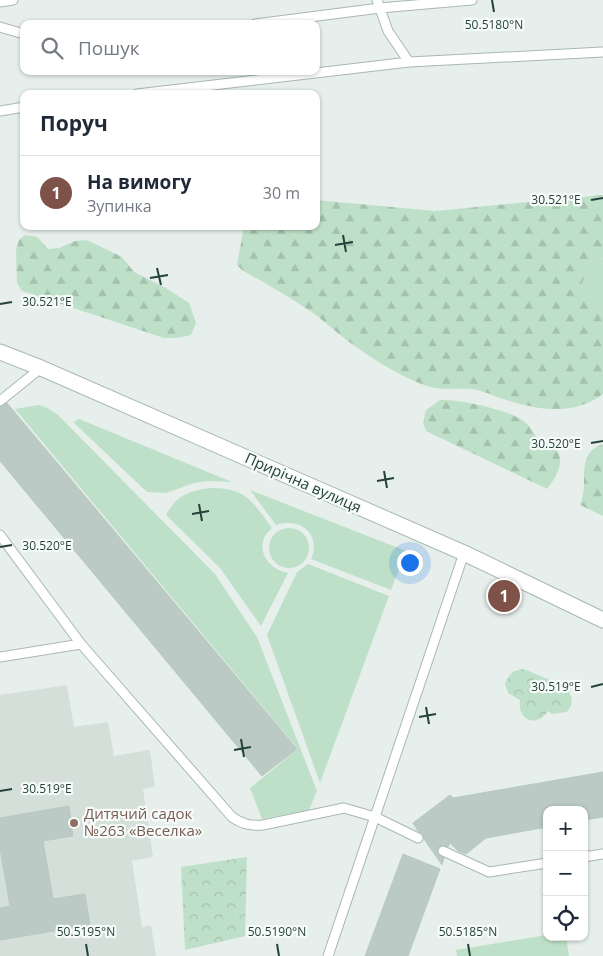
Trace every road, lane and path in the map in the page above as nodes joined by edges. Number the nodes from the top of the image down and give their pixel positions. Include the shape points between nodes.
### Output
1 (13, 0) edge
2 (472, 0) edge
3 (0, 2) edge
4 (379, 4) edge
5 (280, 20) edge
6 (0, 27) edge
7 (20, 33) edge
8 (603, 52) edge
9 (409, 62) junction
10 (320, 72) edge
11 (298, 75) edge
12 (171, 90) edge
13 (20, 108) edge
14 (0, 111) edge
15 (0, 352) edge
16 (41, 368) junction
17 (0, 401) edge
18 (0, 535) edge
19 (464, 553) junction
20 (603, 620) edge
21 (82, 644) junction
22 (0, 657) edge
23 (375, 817) junction
24 (418, 838) dead end
25 (444, 850) dead end
26 (603, 854) edge
27 (588, 856) edge
28 (543, 864) edge
29 (328, 956) edge

1 - 3 lane
2 - 4 lane
4 - 5 lane
4 - 9 lane via 388,31
6 - 7 lane
8 - 9 lane
9 - 10 lane
11 - 12 lane
13 - 14 lane
15 - 16 street, Прирічна вулиця
16 - 17 lane
16 - 19 street, Прирічна вулиця
18 - 21 lane
19 - 20 street, Прирічна вулиця
19 - 23 lane
21 - 22 lane
21 - 23 lane via 232,817 241,823 263,825 344,808
23 - 24 lane
23 - 29 lane
25 - 28 lane via 489,872
26 - 27 lane

